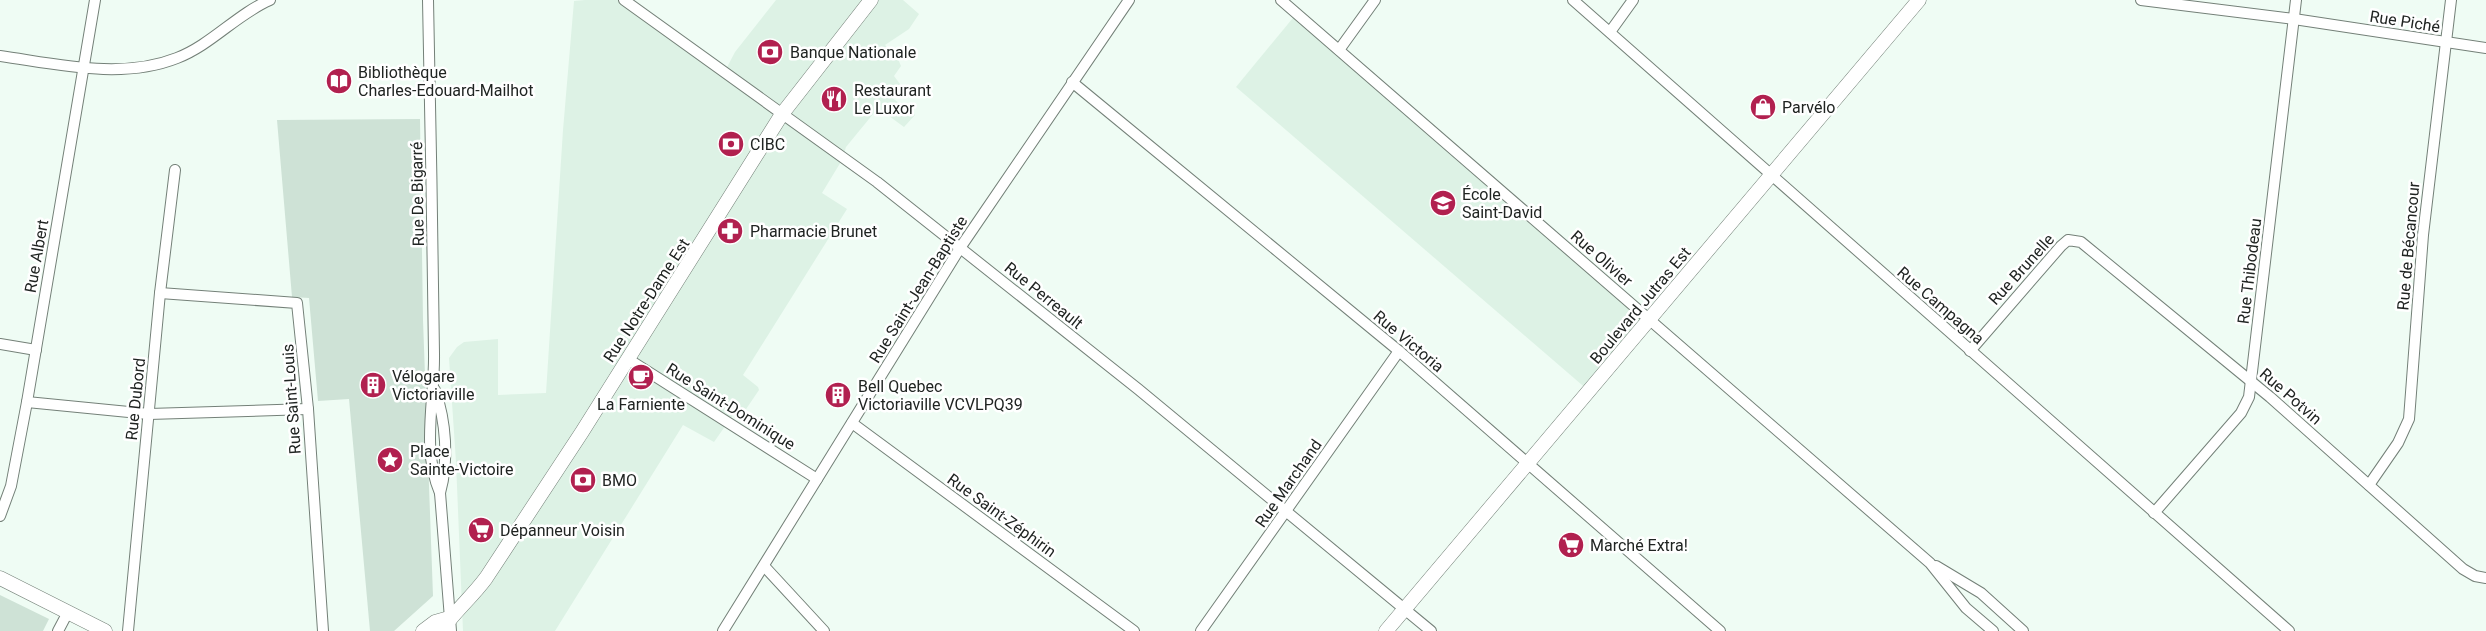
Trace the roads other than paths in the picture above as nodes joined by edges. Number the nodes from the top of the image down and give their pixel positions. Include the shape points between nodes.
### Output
1 (95, 0) edge
2 (270, 0) edge
3 (428, 0) edge
4 (624, 0) edge
5 (871, 0) edge
6 (1129, 0) edge
7 (1281, 0) edge
8 (1375, 0) edge
9 (1574, 0) edge
10 (1633, 0) edge
11 (1920, 0) edge
12 (2140, 0) edge
13 (2296, 0) edge
14 (2451, 0) edge
15 (2294, 19) junction
16 (1610, 32) junction
17 (2446, 42) junction
18 (2486, 48) edge
19 (1339, 50) junction
20 (0, 56) edge
21 (84, 68) junction
22 (1072, 82) junction
23 (782, 114) junction
24 (175, 170) dead end
25 (1771, 176) junction
26 (2074, 240) joint
27 (960, 248) junction
28 (160, 293) junction
29 (1649, 319) junction
30 (0, 344) edge
31 (36, 350) junction
32 (1399, 351) junction
33 (1970, 351) junction
34 (628, 359) junction
35 (2251, 381) junction
36 (27, 402) junction
37 (308, 409) junction
38 (148, 414) junction
39 (852, 423) junction
40 (1528, 463) junction
41 (817, 478) junction
42 (2369, 485) junction
43 (1287, 510) junction
44 (2154, 513) junction
45 (0, 516) edge
46 (1930, 563) junction
47 (764, 566) junction
48 (0, 578) edge
49 (2486, 578) edge
50 (1404, 610) junction
51 (68, 612) junction
52 (450, 625) edge
53 (58, 631) edge
54 (105, 631) edge
55 (128, 631) edge
56 (323, 631) edge
57 (423, 631) edge
58 (441, 631) edge
59 (723, 631) edge
60 (825, 631) edge
61 (1134, 631) edge
62 (1202, 631) edge
63 (1386, 631) edge
64 (1431, 631) edge
65 (1720, 631) edge
66 (1993, 631) edge
67 (2023, 631) edge
68 (2289, 631) edge

1 - 21 street, Rue Albert
2 - 21 street via 177,58 130,69
3 - 52 street, Rue De Bigarré via 434,387 430,412
4 - 23 street, Rue Perreault
5 - 23 street, Rue Notre-Dame Est
6 - 22 street, Rue Saint-Jean-Baptiste
7 - 19 street, Rue Olivier
8 - 19 street
9 - 16 street, Rue Campagna
10 - 16 street
11 - 25 street, Boulevard Jutras Est
12 - 15 street, Rue Piché
13 - 15 street, Rue Thibodeau
14 - 17 street, Rue de Bécancour
15 - 17 street, Rue Piché
15 - 35 street, Rue Thibodeau
16 - 25 street, Rue Campagna
17 - 18 street, Rue Piché
17 - 42 street, Rue de Bécancour via 2422,235 2409,419 2398,443
19 - 29 street, Rue Olivier
20 - 21 street
21 - 31 street, Rue Albert
22 - 27 street, Rue Saint-Jean-Baptiste
22 - 32 street, Rue Victoria
23 - 27 street, Rue Perreault via 878,182
23 - 34 street, Rue Notre-Dame Est
24 - 28 street, Rue Dubord
25 - 29 street, Boulevard Jutras Est
25 - 33 street, Rue Campagna
26 - 33 street, Rue Brunelle via 2061,246
26 - 35 street, Rue Potvin
27 - 39 street, Rue Saint-Jean-Baptiste
27 - 43 street, Rue Perreault
28 - 37 street, Rue Saint-Louis via 297,303
28 - 38 street, Rue Dubord
29 - 40 street, Boulevard Jutras Est
29 - 46 street, Rue Olivier
30 - 31 street
31 - 36 street, Rue Albert
32 - 40 street, Rue Victoria
32 - 43 street, Rue Marchand
33 - 44 street, Rue Campagna
34 - 41 street, Rue Saint-Dominique
34 - 52 street, Rue Notre-Dame Est via 486,578
35 - 42 street, Rue Potvin
35 - 44 street, Rue Thibodeau via 2241,413
36 - 38 street
36 - 45 street, Rue Albert via 11,486
37 - 38 street
37 - 56 street, Rue Saint-Louis
38 - 55 street, Rue Dubord
39 - 41 street, Rue Saint-Jean-Baptiste
39 - 61 street, Rue Saint-Zéphirin
40 - 50 street, Boulevard Jutras Est
40 - 65 street, Rue Victoria
41 - 47 street, Rue Saint-Jean-Baptiste
42 - 49 street, Rue Potvin via 2463,569
43 - 50 street, Rue Perreault
43 - 62 street, Rue Marchand
44 - 68 street, Rue Campagna
46 - 66 street, Rue Olivier via 1966,608
46 - 67 street, Rue Olivier via 1981,593
47 - 59 street, Rue Saint-Jean-Baptiste
47 - 60 street
48 - 51 street
50 - 63 street, Boulevard Jutras Est
50 - 64 street, Rue Perreault
51 - 53 street
51 - 54 street
52 - 57 street via 435,622
52 - 58 street

